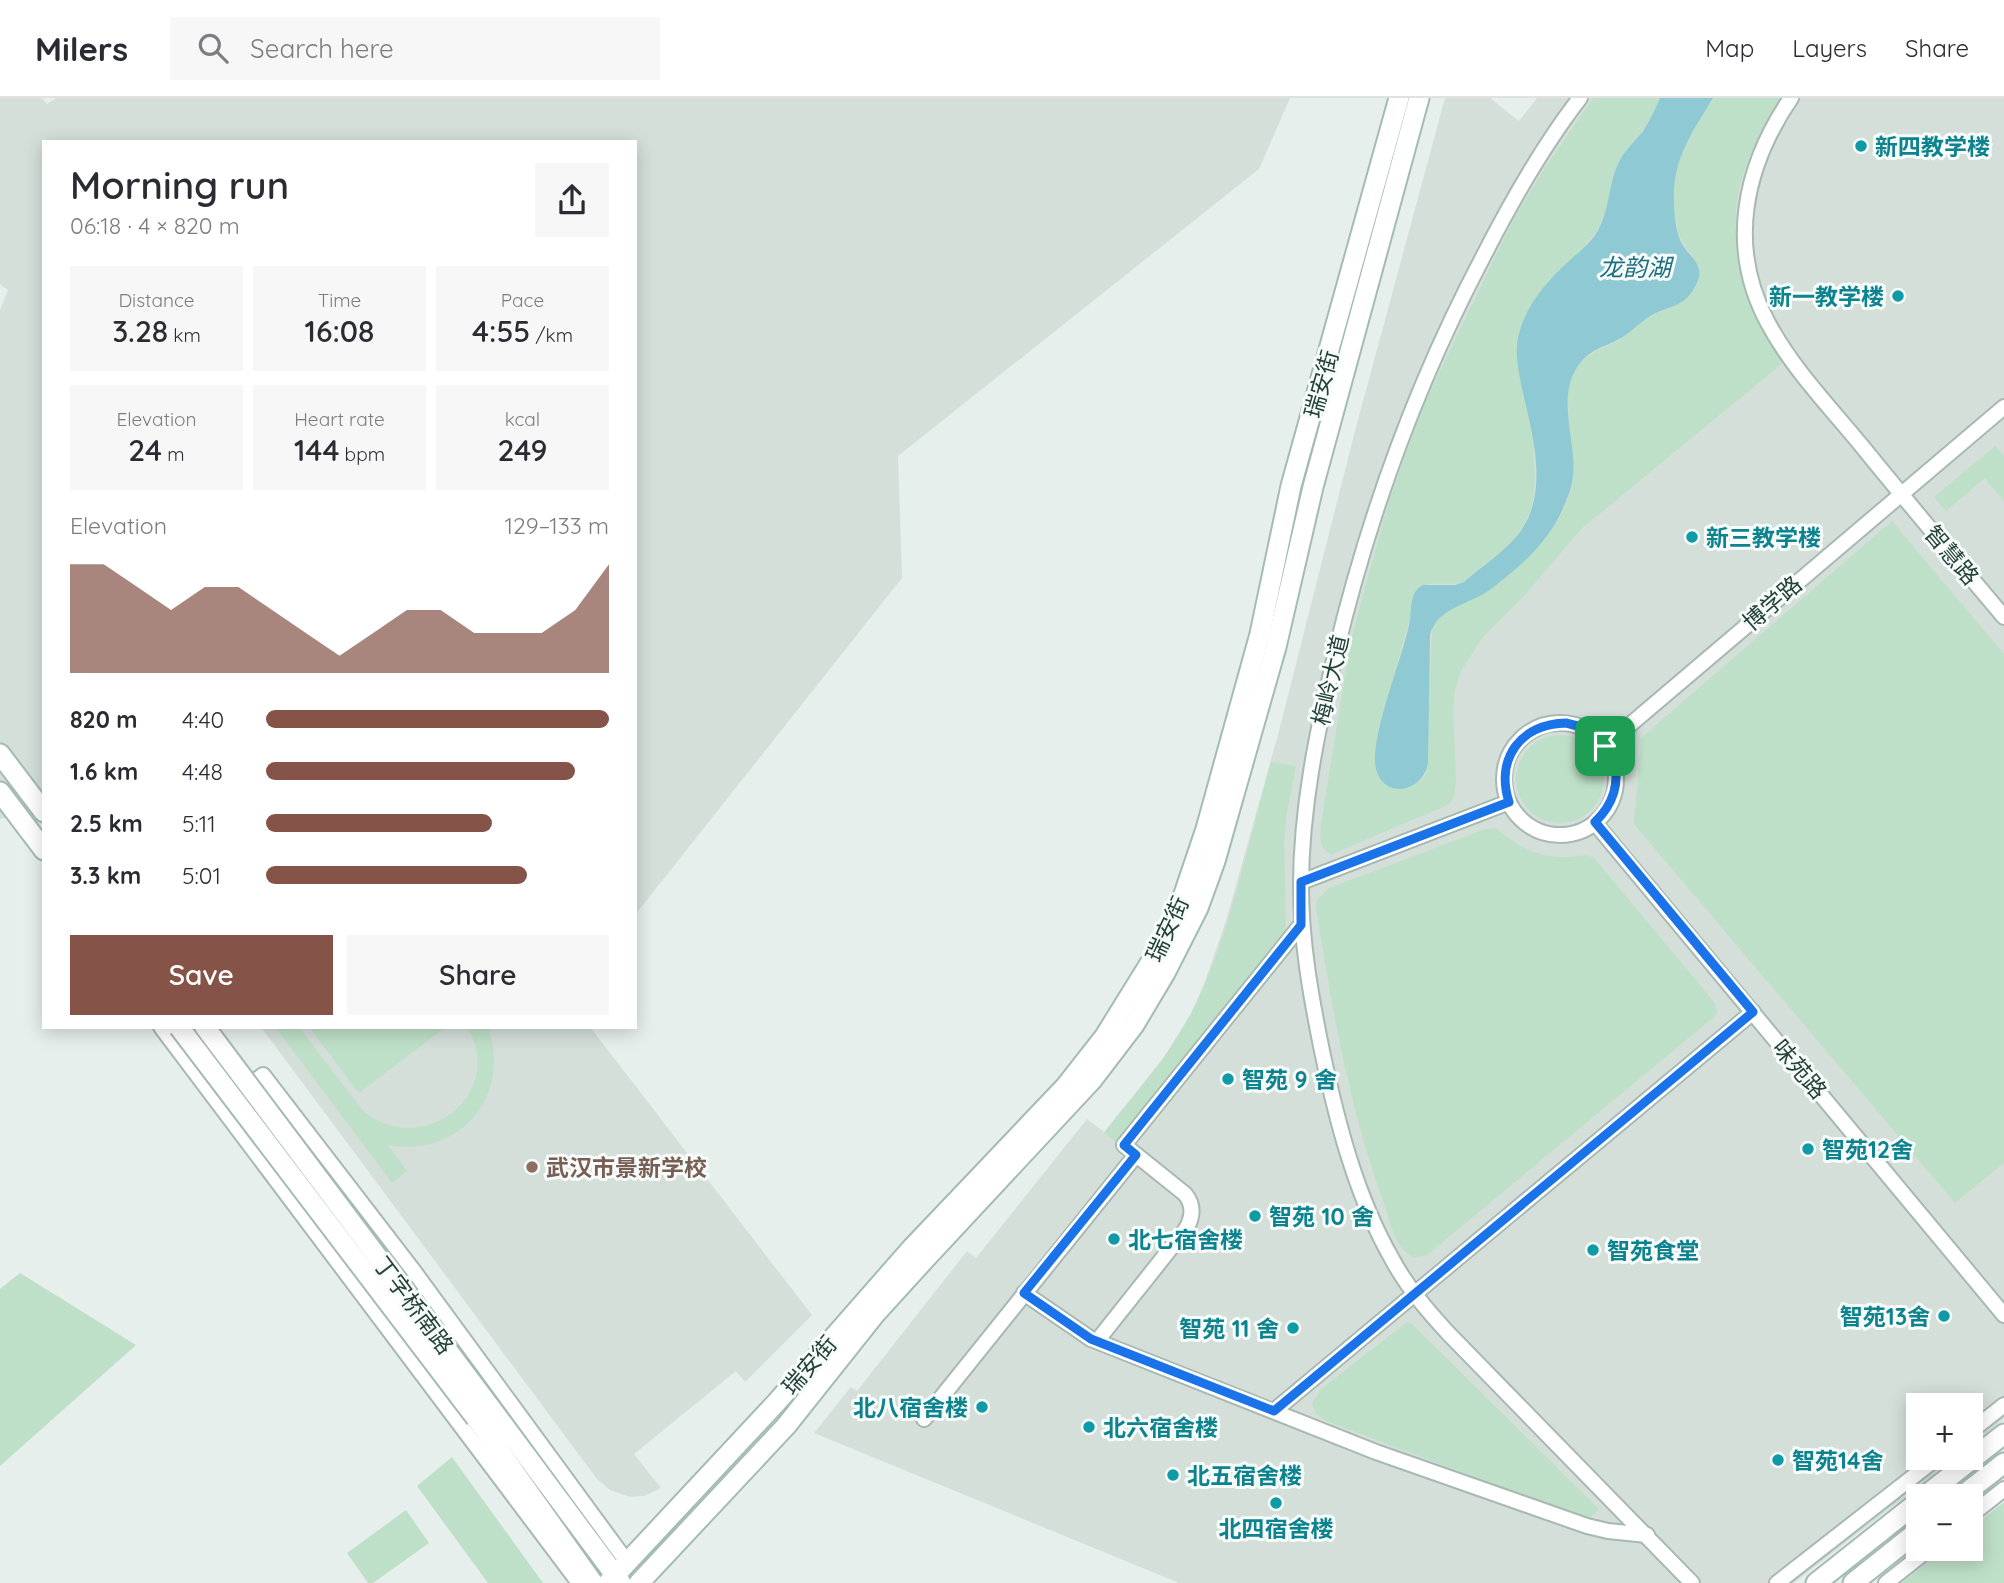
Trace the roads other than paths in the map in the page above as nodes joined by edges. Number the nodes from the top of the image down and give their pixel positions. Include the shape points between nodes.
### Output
1 (1399, 98) edge
2 (1419, 98) edge
3 (1580, 98) edge
4 (1791, 98) edge
5 (2004, 407) edge
6 (1900, 494) junction
7 (2004, 617) edge
8 (1605, 746) junction
9 (0, 754) edge
10 (0, 792) edge
11 (1509, 802) junction
12 (42, 809) edge
13 (1595, 822) junction
14 (42, 846) edge
15 (1301, 882) junction
16 (1301, 925) junction
17 (1753, 1012) junction
18 (161, 1029) edge
19 (181, 1029) edge
20 (206, 1029) edge
21 (221, 1109) junction
22 (1136, 1155) junction
23 (1024, 1293) junction
24 (1415, 1295) junction
25 (2004, 1315) edge
26 (1097, 1341) junction
27 (2004, 1405) edge
28 (1274, 1411) junction
29 (483, 1412) junction
30 (924, 1419) dead end
31 (1983, 1422) edge
32 (2004, 1434) edge
33 (2004, 1463) edge
34 (1922, 1470) edge
35 (1941, 1484) edge
36 (1977, 1484) edge
37 (2004, 1489) edge
38 (1983, 1506) edge
39 (1906, 1512) edge
40 (1647, 1535) junction
41 (1906, 1541) edge
42 (1914, 1561) edge
43 (618, 1576) edge
44 (579, 1583) edge
45 (593, 1583) edge
46 (639, 1583) edge
47 (1692, 1583) edge
48 (1777, 1583) edge
49 (1816, 1583) edge
50 (1853, 1583) edge
51 (1886, 1583) edge

1 - 43 main road, 瑞安街 via 1292,486 1260,634 1183,898 1162,944 1105,1036 1065,1087 911,1249
2 - 46 main road, 瑞安街 via 1313,486 1276,647 1215,861 1198,908 1165,973 1093,1080 926,1258 786,1426
3 - 15 street, 梅岭大道 via 1504,215 1459,302 1393,461 1351,592 1322,712 1312,760
4 - 6 street, 智慧路 via 1766,141 1748,191 1744,224 1750,272 1768,324 1786,351
5 - 6 street, 博学路
6 - 7 street, 智慧路
6 - 8 street, 博学路
8 - 11 street via 1577,726 1554,724 1532,731 1510,756 1505,779
8 - 13 street via 1614,762 1616,781 1612,800
9 - 12 main road
10 - 14 main road
11 - 13 street via 1526,823 1552,834 1570,834
11 - 15 street
13 - 17 street, 味苑路
15 - 16 street, 梅岭大道
16 - 22 street via 1124,1145
16 - 24 street, 梅岭大道 via 1315,1017 1342,1130 1384,1244
17 - 24 street
17 - 25 street, 味苑路
18 - 21 street
19 - 29 main road, 丁字桥南路, bridge
20 - 29 main road, 丁字桥南路, bridge
21 - 43 street via 263,1075 413,1270
21 - 44 street
22 - 23 street
22 - 26 street via 1185,1194 1192,1216
23 - 26 street
23 - 30 street
24 - 28 street
24 - 40 street, 梅岭大道
26 - 28 street
27 - 31 street
28 - 40 street via 1587,1526
29 - 43 main road, 丁字桥南路
29 - 45 main road, 丁字桥南路
32 - 35 main road
33 - 36 main road
34 - 48 street
37 - 38 street
39 - 49 main road
40 - 47 street, 梅岭大道
41 - 50 main road
42 - 51 street

